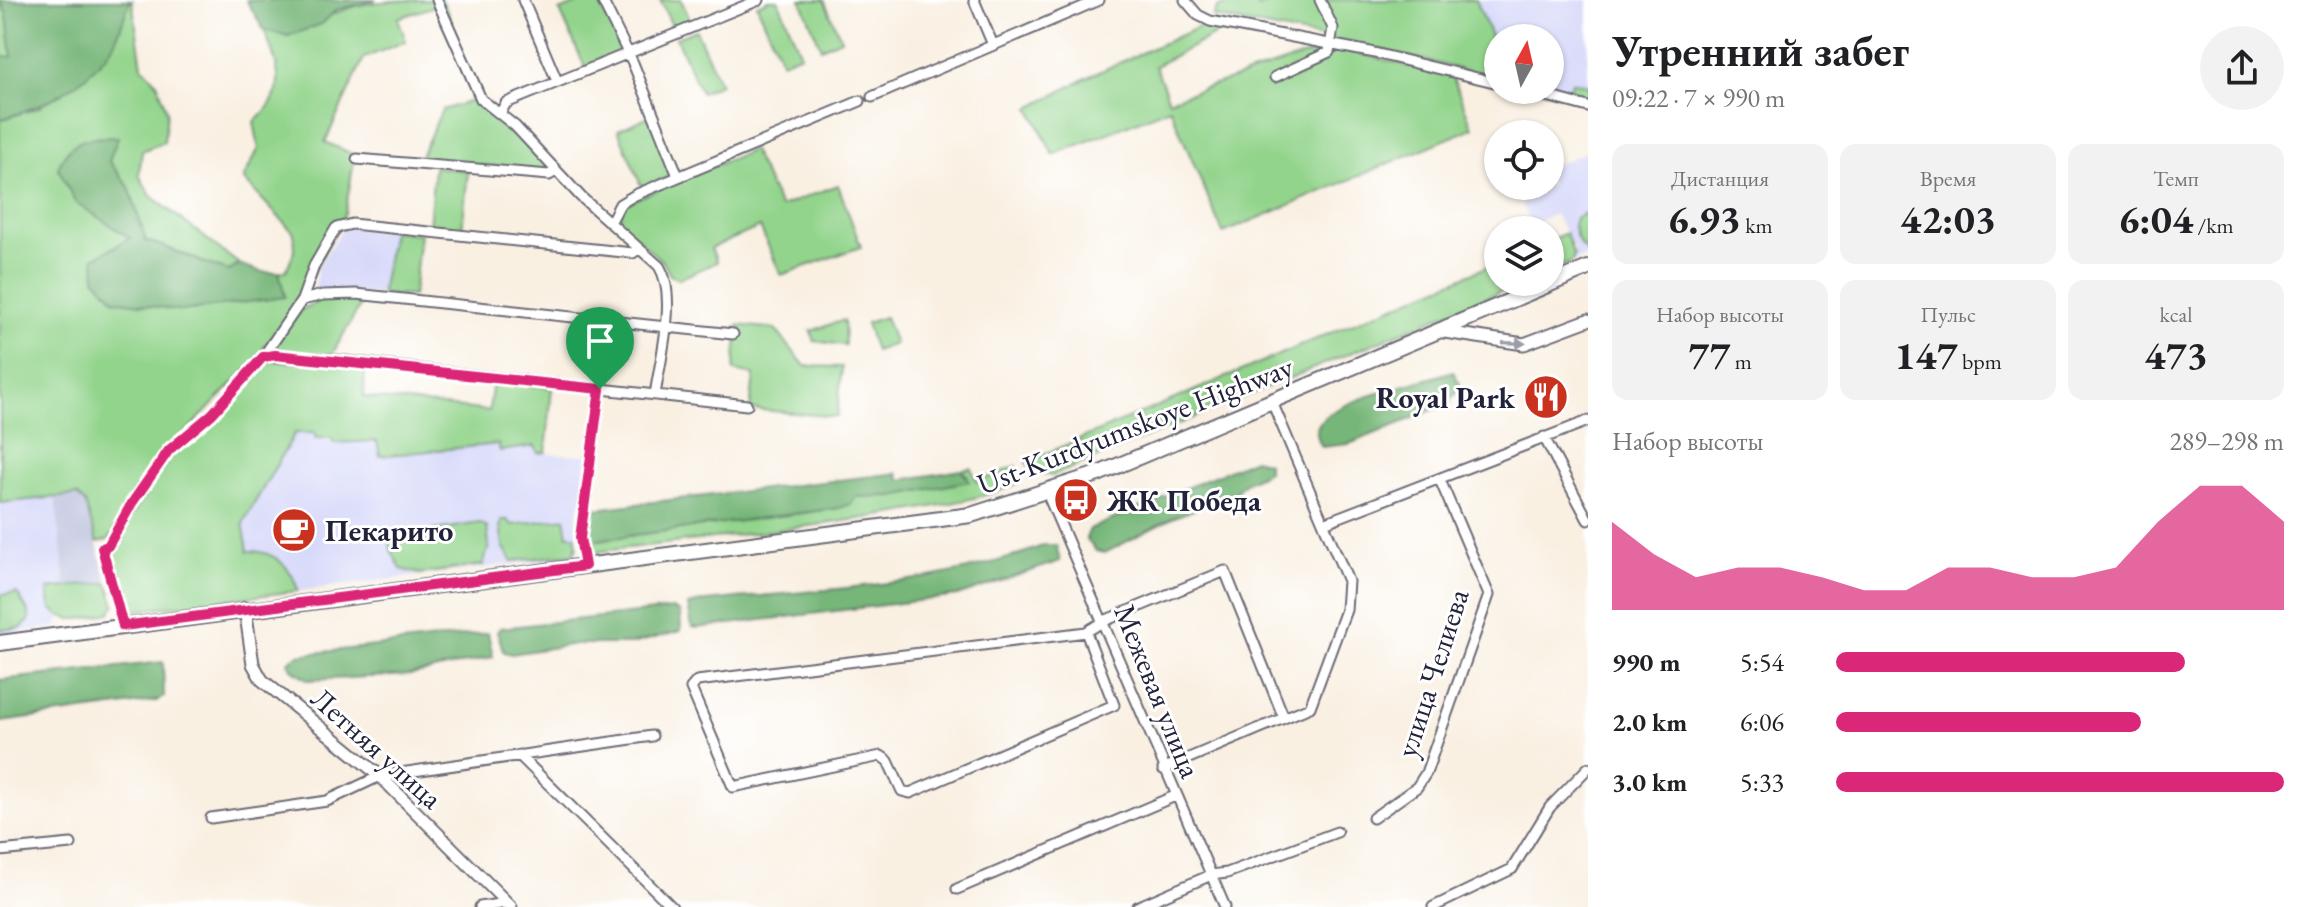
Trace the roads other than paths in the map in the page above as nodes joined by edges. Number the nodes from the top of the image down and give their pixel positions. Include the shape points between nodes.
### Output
1 (437, 0) edge
2 (523, 0) edge
3 (602, 0) edge
4 (759, 0) edge
5 (974, 0) edge
6 (1099, 0) edge
7 (1185, 0) edge
8 (1320, 0) edge
9 (1331, 44) junction
10 (993, 45) junction
11 (627, 54) junction
12 (1275, 77) dead end
13 (1484, 80) edge
14 (557, 81) junction
15 (872, 97) dead end
16 (860, 101) dead end
17 (1564, 101) edge
18 (1588, 107) edge
19 (501, 112) junction
20 (357, 159) dead end
21 (556, 171) junction
22 (678, 176) junction
23 (610, 223) junction
24 (638, 249) junction
25 (1588, 268) edge
26 (302, 300) junction
27 (1588, 320) edge
28 (665, 329) junction
29 (1437, 331) junction
30 (733, 334) dead end
31 (263, 357) junction
32 (600, 389) junction
33 (655, 395) junction
34 (1272, 402) junction
35 (747, 405) dead end
36 (1588, 421) edge
37 (1544, 437) junction
38 (1440, 480) junction
39 (1047, 493) junction
40 (1588, 520) edge
41 (1324, 523) junction
42 (585, 566) junction
43 (245, 608) junction
44 (1104, 621) junction
45 (123, 626) junction
46 (1086, 632) junction
47 (0, 643) edge
48 (1135, 697) junction
49 (1114, 705) junction
50 (1284, 718) junction
51 (652, 736) dead end
52 (519, 755) junction
53 (1588, 768) edge
54 (1163, 769) junction
55 (380, 776) junction
56 (1175, 796) junction
57 (211, 818) dead end
58 (1373, 818) dead end
59 (1337, 832) dead end
60 (71, 844) dead end
61 (0, 851) edge
62 (1211, 875) junction
63 (957, 889) dead end
64 (508, 905) edge
65 (480, 907) edge
66 (672, 907) edge
67 (1137, 907) edge
68 (1225, 907) edge
69 (1433, 907) edge

1 - 19 street via 481,99
2 - 14 street
3 - 11 street
4 - 11 street
5 - 10 street
6 - 10 street
7 - 9 street via 1210,21
8 - 9 street via 1333,28
9 - 12 street via 1329,52
9 - 13 street
10 - 15 street
11 - 14 street
11 - 22 street
14 - 19 street via 506,103
16 - 22 street
17 - 18 street
19 - 21 street
20 - 21 street via 549,175
21 - 23 street
22 - 23 street via 620,204
23 - 24 street
24 - 26 street via 633,253 352,224 336,228
24 - 28 street via 666,276
25 - 29 main road, Ust-Kurdyumskoye Highway
26 - 28 street via 356,294
26 - 31 street
29 -> 27 street via 1524,344
28 - 30 street
28 - 33 street
29 - 34 main road, Ust-Kurdyumskoye Highway
31 - 32 street via 328,359
31 - 45 street via 212,414 169,450 102,548
32 - 33 street
32 - 42 street via 580,538
33 - 35 street
34 - 39 main road, Ust-Kurdyumskoye Highway
34 - 41 street
36 - 37 street
37 - 38 street
37 - 40 street
38 - 41 street
38 - 58 street, улица Челиева via 1489,595 1426,773 1417,787
39 - 42 main road, Ust-Kurdyumskoye Highway via 905,527
39 - 44 street, Межевая улица
41 - 50 street via 1348,581 1346,610 1310,707
42 - 43 main road, Ust-Kurdyumskoye Highway
43 - 45 main road, Ust-Kurdyumskoye Highway
43 - 55 street, Летняя улица via 253,664 262,680
44 - 46 street
44 - 48 street, Межевая улица
44 - 50 street via 1225,571
45 - 47 main road, Ust-Kurdyumskoye Highway
46 - 49 street
46 - 49 street via 697,681 691,688 733,787 881,756 902,791 910,793
48 - 49 street
48 - 54 street, Межевая улица
50 - 54 street
51 - 52 street
52 - 55 street
52 - 66 street
53 - 69 street via 1550,807 1512,869
54 - 56 street, Межевая улица
55 - 57 street via 327,801
55 - 64 street, Летняя улица
56 - 62 street, Межевая улица
56 - 63 street
59 - 62 street
60 - 61 street
62 - 67 street
62 - 68 street, Межевая улица
64 - 65 street

